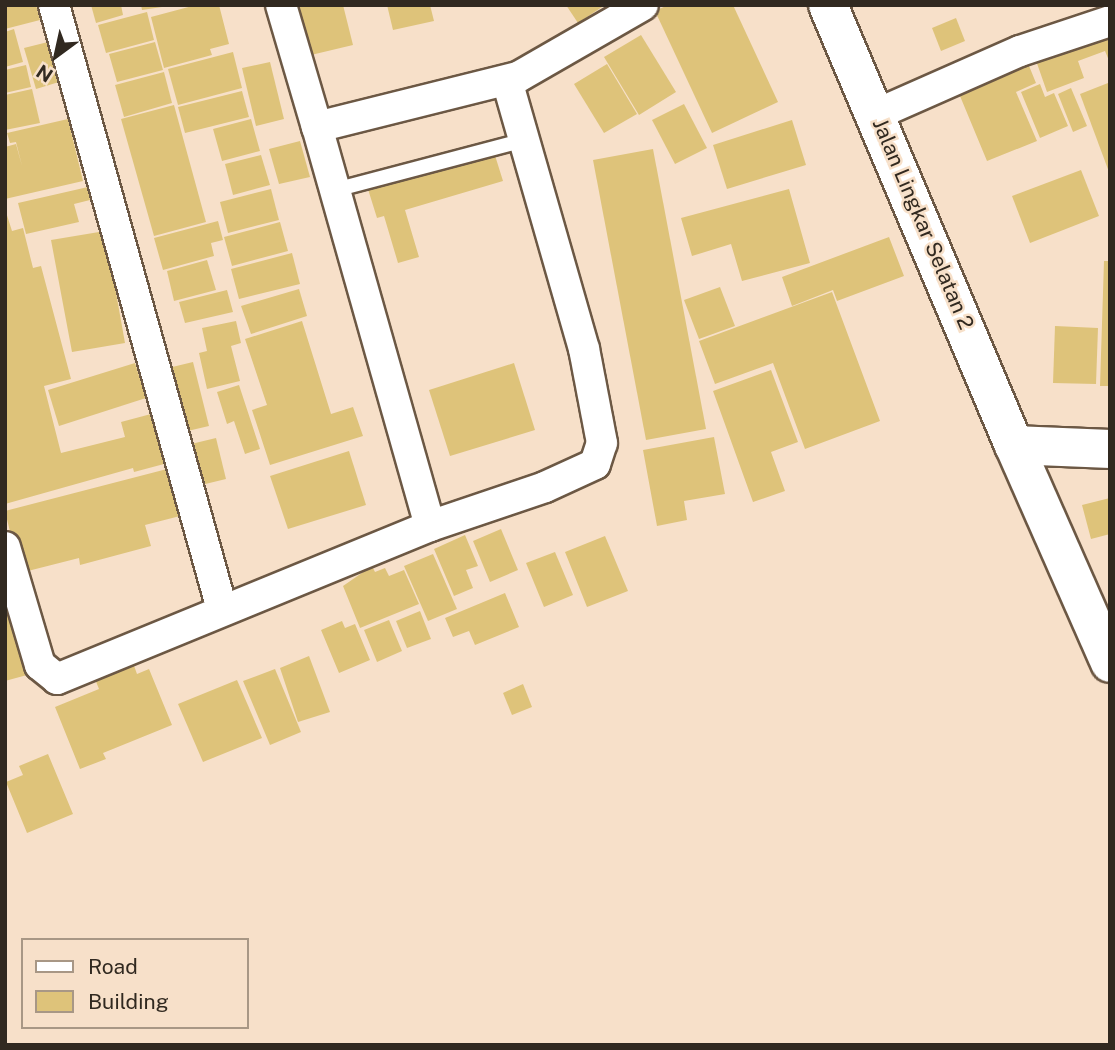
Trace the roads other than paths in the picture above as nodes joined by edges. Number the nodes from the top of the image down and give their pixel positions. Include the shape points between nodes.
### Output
1 (54, 5) edge
2 (281, 5) edge
3 (643, 5) edge
4 (828, 5) edge
5 (1110, 21) edge
6 (507, 81) junction
7 (877, 114) junction
8 (317, 127) junction
9 (524, 140) junction
10 (335, 190) junction
11 (1014, 445) junction
12 (1110, 449) edge
13 (430, 526) junction
14 (5, 547) edge
15 (222, 609) junction
16 (1110, 663) edge

1 - 15 street
2 - 8 street
3 - 6 street
4 - 7 main road, Jalan Lingkar Selatan 2
5 - 7 street via 1020,51
6 - 8 street
6 - 9 street
7 - 11 main road, Jalan Lingkar Selatan 2
8 - 10 street
9 - 10 lane
9 - 13 street via 584,349 602,443 600,456 595,464 545,487
10 - 13 street
11 - 12 main road
11 - 16 main road, Jalan Lingkar Selatan 2
13 - 15 street
14 - 15 street via 34,652 48,676 57,679

